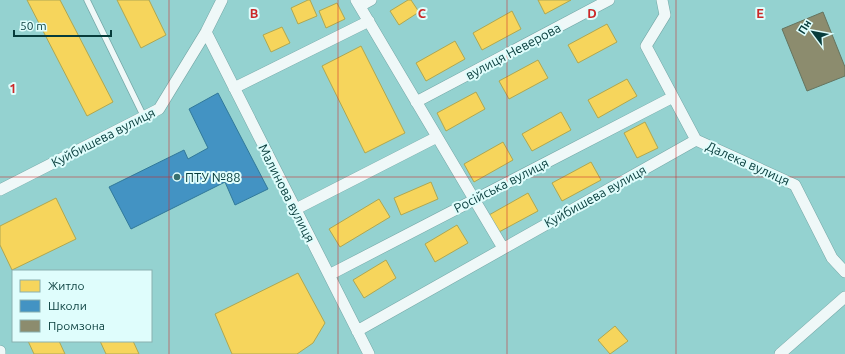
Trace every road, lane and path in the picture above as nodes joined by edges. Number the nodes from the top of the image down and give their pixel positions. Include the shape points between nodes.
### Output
1 (87, 0) edge
2 (222, 0) edge
3 (371, 0) edge
4 (609, 0) edge
5 (662, 0) edge
6 (358, 3) edge
7 (369, 22) junction
8 (206, 32) junction
9 (234, 88) junction
10 (673, 97) junction
11 (416, 102) junction
12 (144, 117) junction
13 (437, 137) junction
14 (696, 140) junction
15 (0, 190) edge
16 (474, 199) junction
17 (296, 209) junction
18 (503, 248) junction
19 (845, 272) edge
20 (329, 275) junction
21 (845, 297) edge
22 (357, 331) junction
23 (369, 354) edge
24 (780, 354) edge

1 - 12 lane
2 - 8 street, Куйбишева вулиця
3 - 6 street
4 - 11 street, вулиця Неверова
5 - 10 street via 665,15 646,46
6 - 7 street
7 - 9 street
7 - 11 street
8 - 9 street, Малинова вулиця
8 - 12 street, Куйбишева вулиця via 159,109
9 - 17 street, Малинова вулиця
10 - 14 street
10 - 16 street, Російська вулиця
11 - 13 street
12 - 15 street, Куйбишева вулиця
13 - 16 street
13 - 17 street
14 - 18 street, Куйбишева вулиця
14 - 19 street, Далека вулиця via 795,185 832,258
16 - 18 street
16 - 20 street, Російська вулиця
17 - 20 street, Малинова вулиця
18 - 22 street, Куйбишева вулиця
20 - 22 street, Малинова вулиця
21 - 24 street
22 - 23 street, Малинова вулиця

